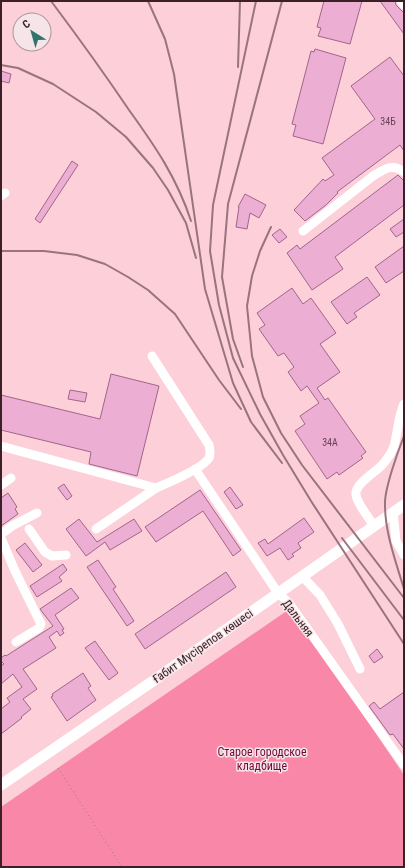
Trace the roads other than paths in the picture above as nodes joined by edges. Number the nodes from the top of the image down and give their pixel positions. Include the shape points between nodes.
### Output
1 (401, 1) edge
2 (404, 5) edge
3 (404, 172) edge
4 (303, 231) dead end
5 (152, 356) dead end
6 (404, 404) edge
7 (1, 446) edge
8 (195, 469) junction
9 (11, 478) dead end
10 (1, 485) edge
11 (156, 488) junction
12 (404, 505) edge
13 (393, 512) junction
14 (37, 513) dead end
15 (374, 526) junction
16 (29, 529) dead end
17 (96, 529) dead end
18 (1, 534) edge
19 (1, 538) edge
20 (66, 555) dead end
21 (404, 555) edge
22 (302, 576) junction
23 (278, 593) junction
24 (16, 642) dead end
25 (360, 669) dead end
26 (404, 765) edge
27 (1, 785) edge

1 - 2 lane
3 - 4 lane via 399,168 390,168 373,176
5 - 8 lane via 209,446 210,457
6 - 15 lane via 392,452 378,470 356,490 356,498
7 - 11 lane
8 - 11 lane
8 - 23 lane, Дальняя
9 - 10 lane
11 - 17 lane
12 - 13 main road, Ғабит Мүсірепов көшесі
13 - 15 main road, Ғабит Мүсірепов көшесі
13 - 21 lane via 396,541
14 - 18 lane
15 - 22 main road, Ғабит Мүсірепов көшесі
16 - 20 lane via 45,552 52,556
19 - 24 lane via 41,624 39,628
22 - 23 main road, Ғабит Мүсірепов көшесі
22 - 25 lane via 320,595 338,624
23 - 26 lane, Дальняя via 289,603
23 - 27 main road, Ғабит Мүсірепов көшесі

